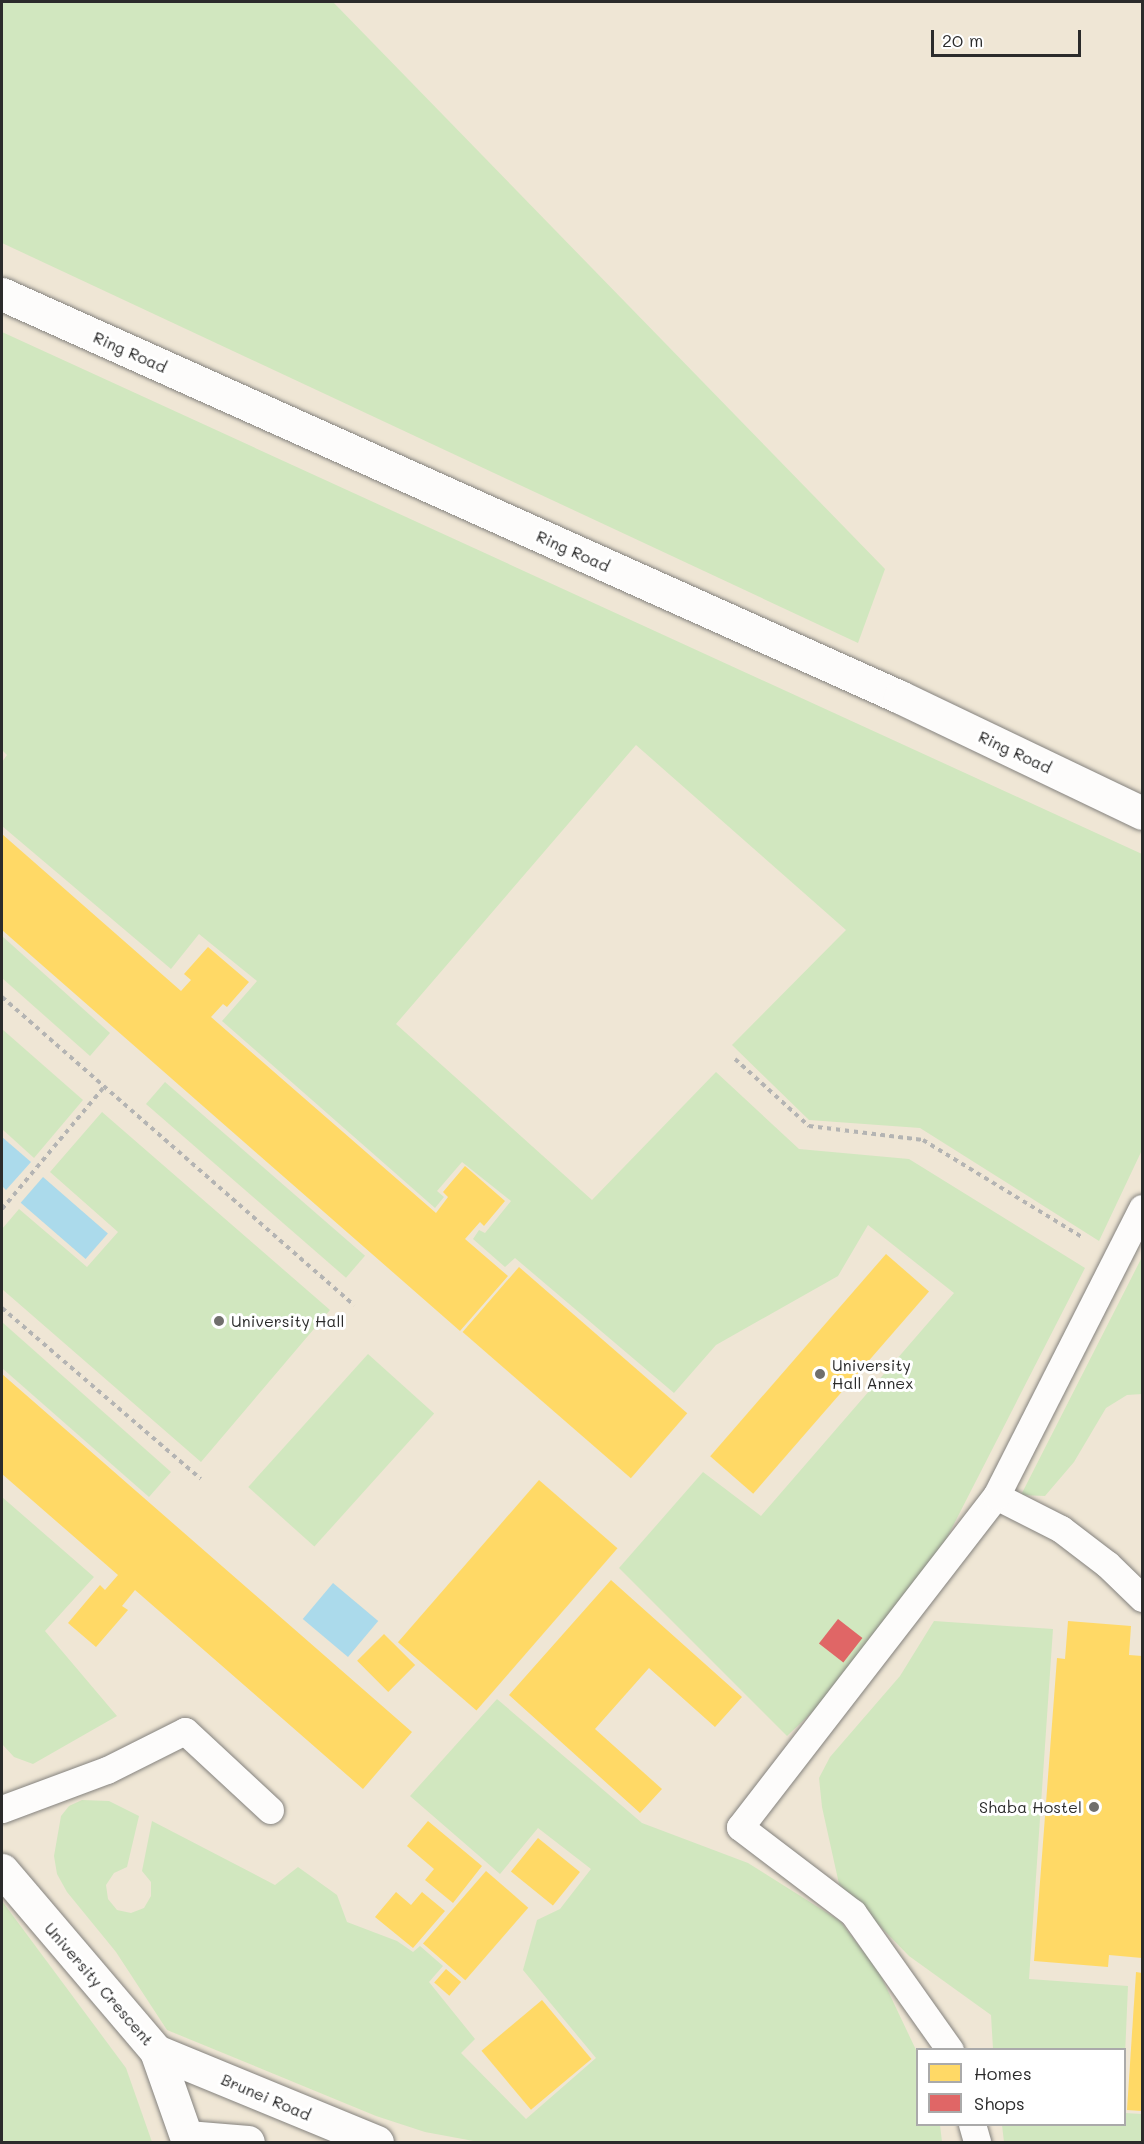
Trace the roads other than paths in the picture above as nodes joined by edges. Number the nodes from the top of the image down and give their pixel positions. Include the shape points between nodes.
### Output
1 (2, 294) edge
2 (1143, 813) edge
3 (1143, 1208) edge
4 (996, 1497) junction
5 (1143, 1598) edge
6 (2, 1809) edge
7 (270, 1810) dead end
8 (2, 1870) edge
9 (949, 2048) edge
10 (156, 2051) junction
11 (973, 2126) edge
12 (187, 2140) edge
13 (248, 2142) edge
14 (377, 2142) edge
15 (977, 2142) edge

1 - 2 street, Ring Road via 900,697
3 - 4 lane
4 - 5 lane via 1061,1529
4 - 9 lane via 740,1827 853,1913
6 - 7 lane via 107,1770 185,1731
8 - 10 street, University Crescent
10 - 12 street, University Crescent
10 - 14 street, Brunei Road
11 - 15 lane
12 - 13 street

